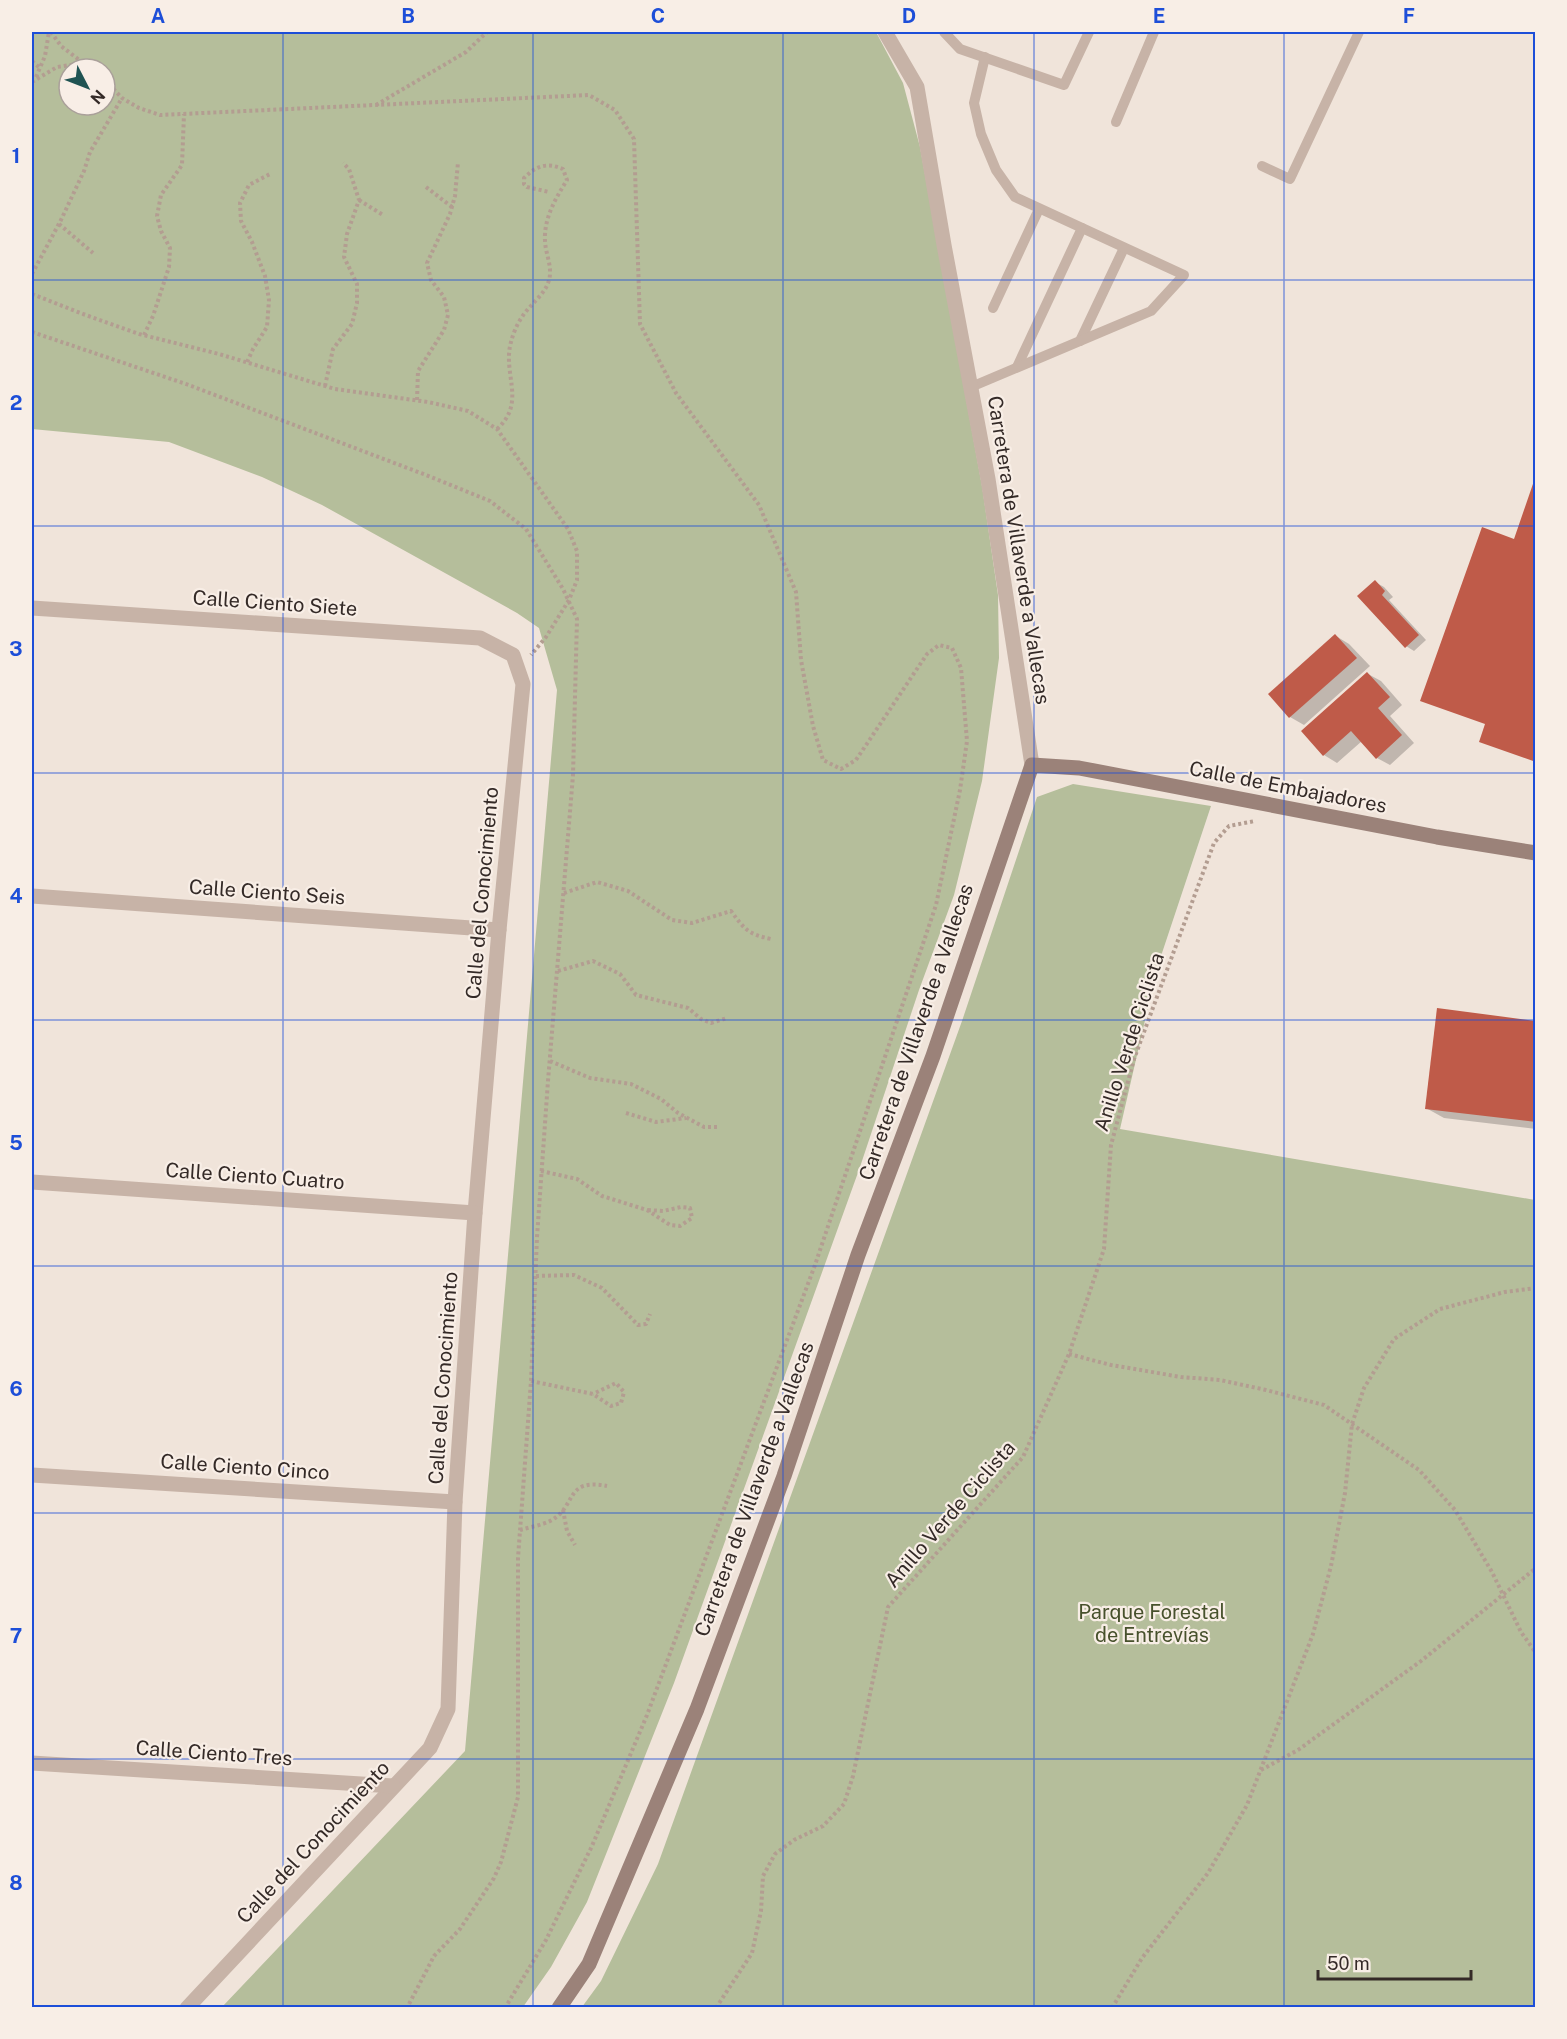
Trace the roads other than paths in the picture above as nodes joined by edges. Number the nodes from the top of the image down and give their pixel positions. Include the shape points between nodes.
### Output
1 (885, 32) edge
2 (944, 32) edge
3 (1089, 32) edge
4 (1155, 32) edge
5 (1359, 32) edge
6 (985, 57) junction
7 (1116, 122) dead end
8 (1262, 166) dead end
9 (1039, 208) junction
10 (1082, 228) junction
11 (1124, 248) junction
12 (993, 308) dead end
13 (1080, 341) junction
14 (1017, 368) junction
15 (970, 387) junction
16 (32, 608) edge
17 (515, 662) joint
18 (1032, 765) junction
19 (1536, 853) edge
20 (32, 896) edge
21 (499, 930) junction
22 (32, 1182) edge
23 (475, 1213) junction
24 (32, 1475) edge
25 (455, 1502) junction
26 (32, 1763) edge
27 (393, 1786) junction
28 (187, 2007) edge
29 (559, 2007) edge

1 - 15 street, Carretera de Villaverde a Vallecas via 917,87
2 - 6 lane via 960,49
3 - 6 lane via 1064,85
4 - 7 lane
5 - 8 lane via 1290,179
6 - 9 lane via 974,103 981,134 996,170 1015,197
9 - 10 lane
9 - 12 lane
10 - 11 lane
10 - 14 lane
11 - 13 lane
11 - 13 lane via 1184,275 1151,312
13 - 14 lane
14 - 15 lane
15 - 18 street, Carretera de Villaverde a Vallecas
16 - 17 street, Calle Ciento Siete via 480,638
17 - 21 street, Calle del Conocimiento via 523,684
18 - 19 main road, Calle de Embajadores via 1079,768
18 - 29 main road, Carretera de Villaverde a Vallecas via 784,1476 701,1698 589,1964
20 - 21 street, Calle Ciento Seis
21 - 23 street, Calle del Conocimiento
22 - 23 street, Calle Ciento Cuatro
23 - 25 street, Calle del Conocimiento
24 - 25 street, Calle Ciento Cinco
25 - 27 street, Calle del Conocimiento via 448,1709 430,1748
26 - 27 street, Calle Ciento Tres
27 - 28 street, Calle del Conocimiento

